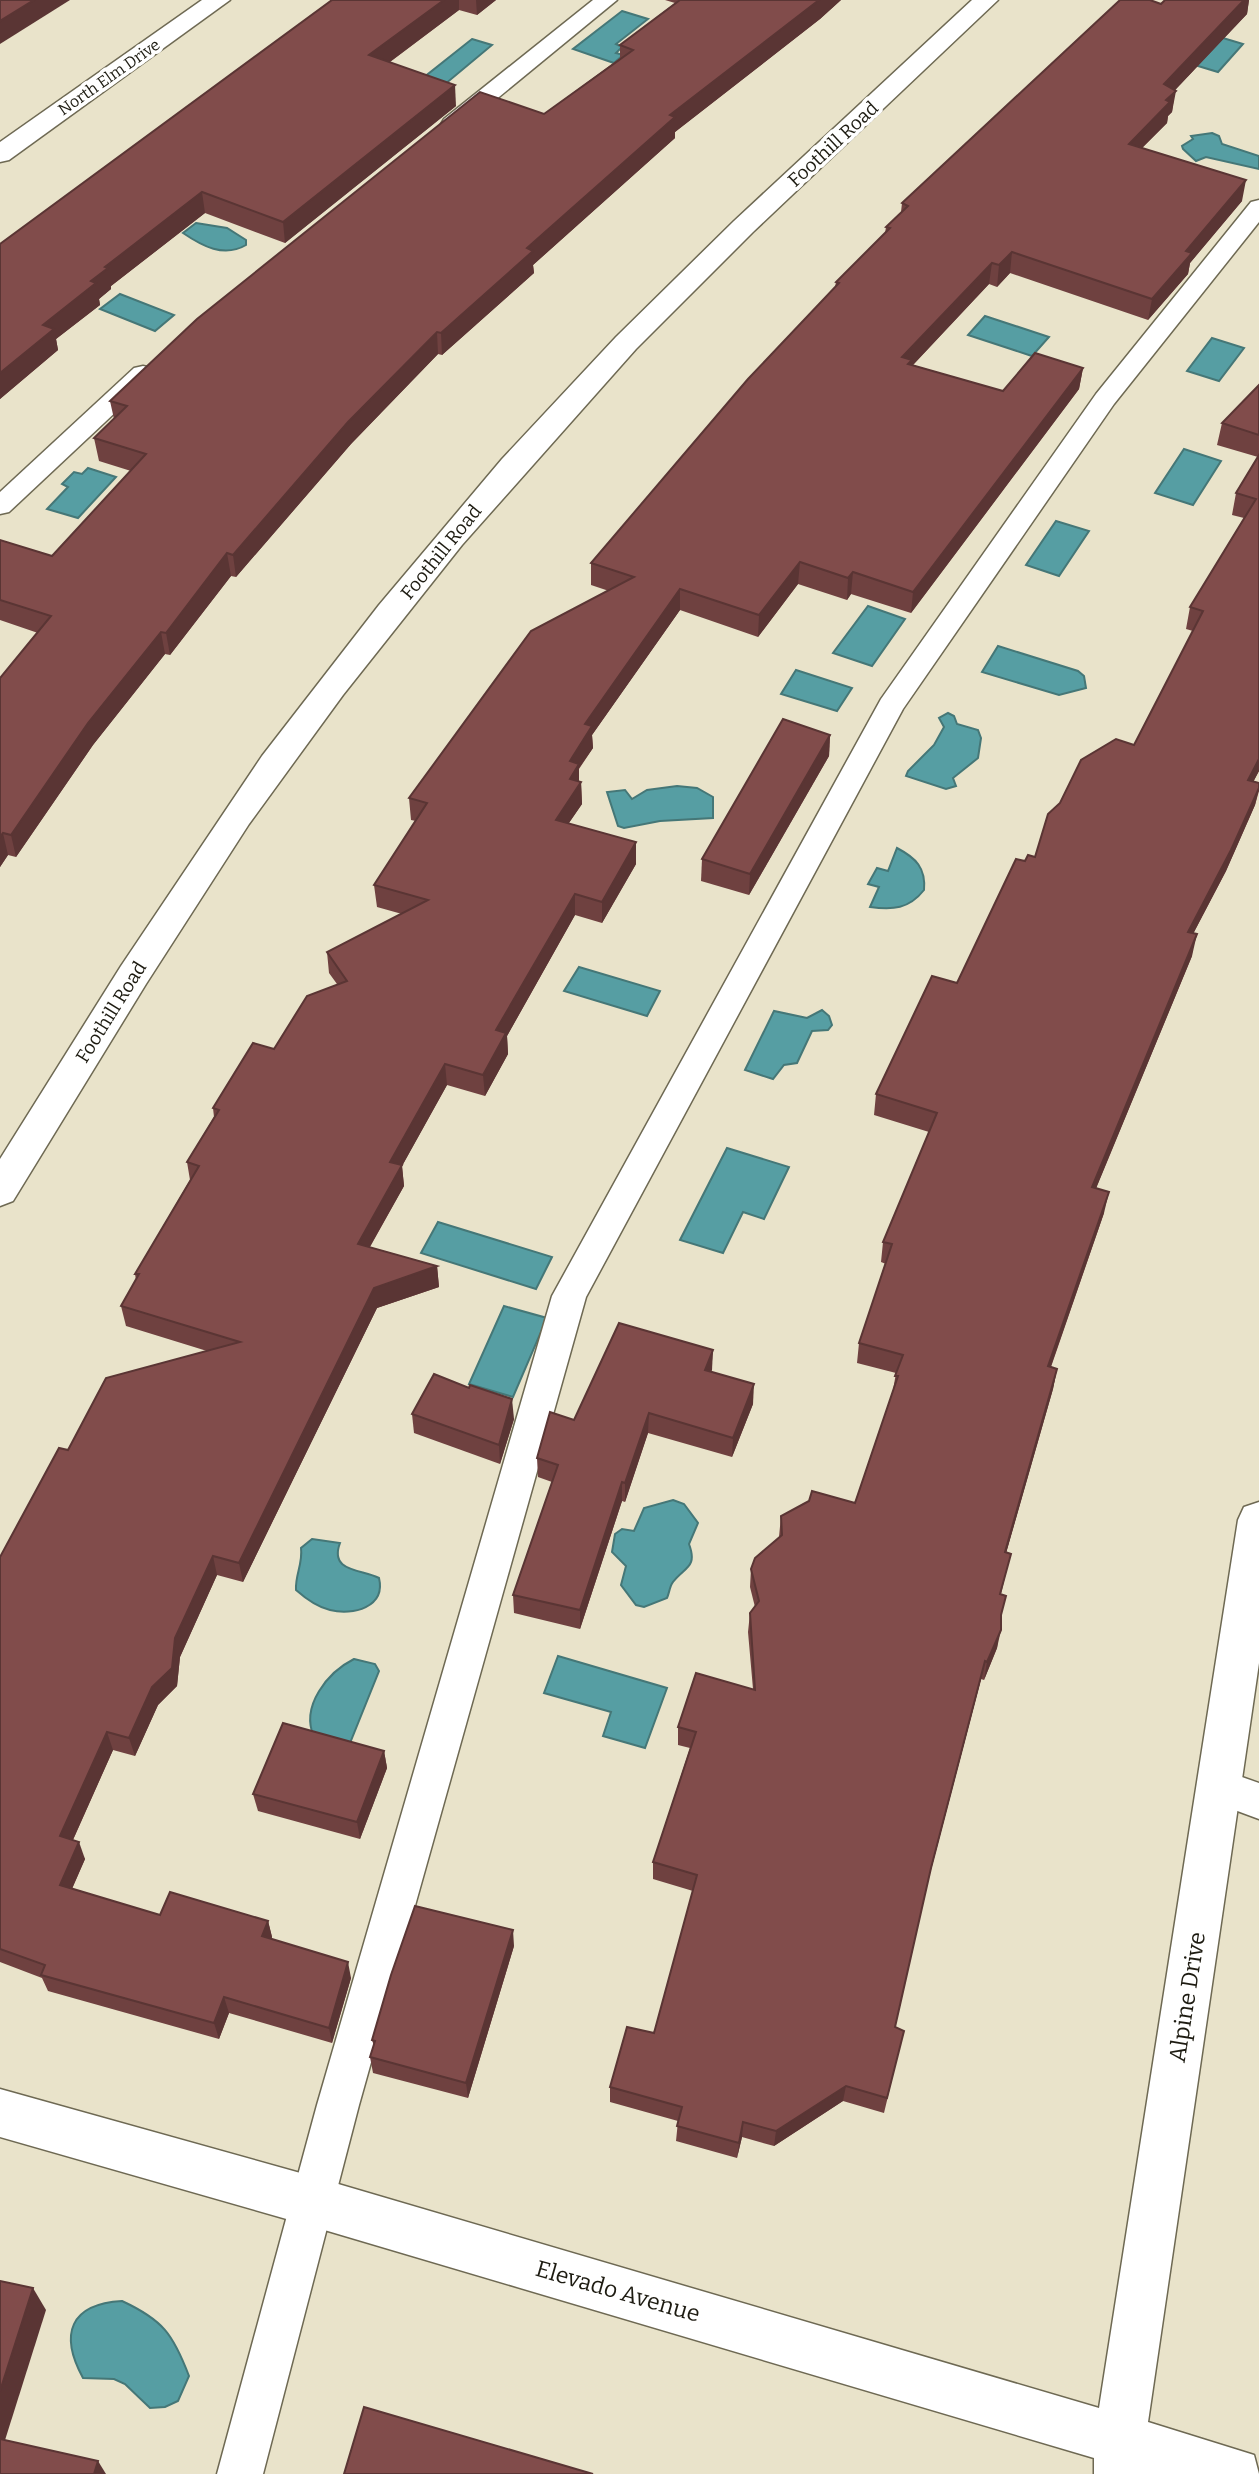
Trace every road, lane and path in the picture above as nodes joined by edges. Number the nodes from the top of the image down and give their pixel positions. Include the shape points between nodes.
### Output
1 (218, 0) edge
2 (606, 0) edge
3 (986, 0) edge
4 (433, 139) edge
5 (0, 154) edge
6 (1259, 207) edge
7 (163, 357) edge
8 (0, 506) edge
9 (0, 1191) edge
10 (1259, 1520) edge
11 (1239, 1794) edge
12 (0, 2113) edge
13 (311, 2201) junction
14 (1120, 2456) edge
15 (240, 2474) edge
16 (1235, 2474) edge

1 - 5 street, North Elm Drive
2 - 4 lane
3 - 9 street, Foothill Road via 674,293 564,408 448,541 274,764 182,899
6 - 13 lane via 1105,399 891,706 569,1296
7 - 8 lane via 120,391
10 - 11 street, Alpine Drive
11 - 14 street, Alpine Drive
12 - 13 street, Elevado Avenue
13 - 14 street, Elevado Avenue
13 - 15 lane
14 - 16 street, Elevado Avenue

